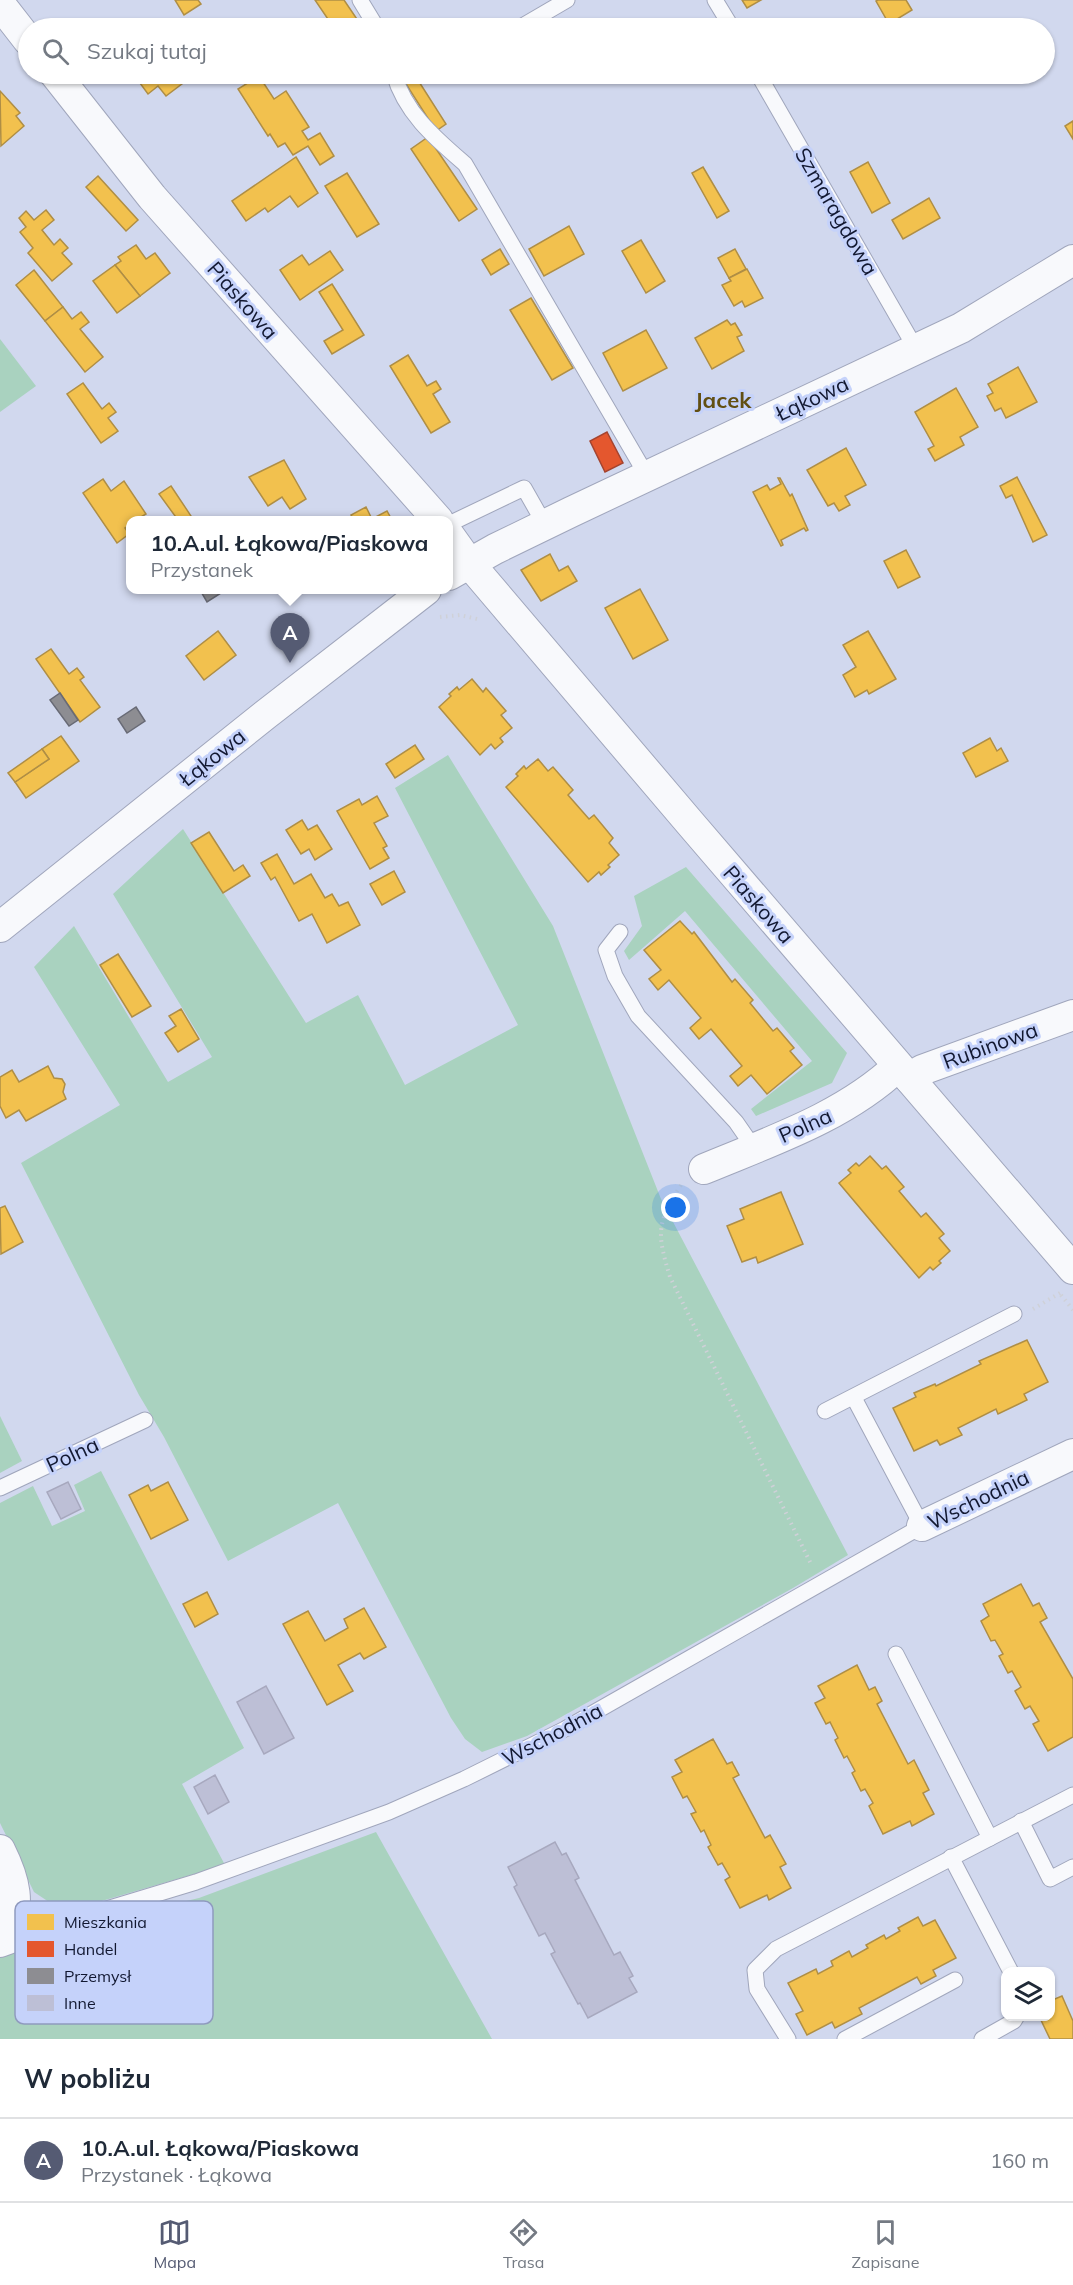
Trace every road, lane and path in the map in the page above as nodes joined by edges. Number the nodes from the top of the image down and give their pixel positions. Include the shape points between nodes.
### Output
1 (360, 0) edge
2 (567, 0) edge
3 (715, 0) edge
4 (0, 4) edge
5 (371, 18) edge
6 (536, 18) edge
7 (726, 18) edge
8 (18, 27) edge
9 (63, 84) edge
10 (398, 84) edge
11 (764, 84) edge
12 (1073, 260) edge
13 (916, 349) junction
14 (647, 476) junction
15 (434, 516) edge
16 (453, 522) edge
17 (545, 525) junction
18 (453, 549) edge
19 (459, 569) edge
20 (430, 604) edge
21 (483, 620) dead end
22 (0, 927) edge
23 (621, 932) dead end
24 (1073, 1015) edge
25 (904, 1072) junction
26 (754, 1148) junction
27 (704, 1169) joint
28 (1063, 1284) edge
29 (1073, 1310) edge
30 (1014, 1314) joint
31 (854, 1398) junction
32 (825, 1411) dead end
33 (145, 1420) dead end
34 (1073, 1454) edge
35 (0, 1488) edge
36 (922, 1526) junction
37 (820, 1584) junction
38 (896, 1654) dead end
39 (1073, 1795) edge
40 (1021, 1821) junction
41 (990, 1838) junction
42 (0, 1850) edge
43 (951, 1857) junction
44 (1073, 1867) edge
45 (134, 1901) edge
46 (6, 1940) edge
47 (1009, 1967) edge
48 (955, 1980) dead end
49 (1014, 2021) edge
50 (788, 2039) edge
51 (845, 2039) edge
52 (982, 2039) edge

1 - 5 lane
2 - 6 lane
3 - 7 lane
4 - 8 street
9 - 15 street, Piaskowa via 152,196
10 - 14 lane via 406,105 425,128 465,164
11 - 13 lane, Szmaragdowa
12 - 13 street, Łąkowa via 961,328
13 - 14 street, Łąkowa
14 - 17 street, Łąkowa
16 - 17 lane via 524,488
17 - 19 street, Łąkowa
18 - 19 street, Piaskowa
19 - 25 street, Piaskowa
20 - 21 path
20 - 22 street, Łąkowa via 265,715
23 - 26 lane via 606,950 615,976 638,1016 736,1122
24 - 25 street, Rubinowa via 922,1070
25 - 26 street, Polna via 883,1080 849,1105
25 - 28 street, Piaskowa
26 - 27 street, Polna
27 - 37 path via 682,1183 662,1217 659,1234 663,1253 670,1277
28 - 29 path
28 - 30 path via 1018,1317
30 - 31 lane
31 - 32 lane
31 - 36 lane
33 - 35 lane, Polna
34 - 36 street, Wschodnia
36 - 37 lane, Wschodnia
37 - 45 lane, Wschodnia via 565,1729 464,1779 389,1812
38 - 41 lane
39 - 40 lane
40 - 41 lane
40 - 44 lane via 1050,1879
41 - 43 lane
42 - 46 street via 15,1884 15,1918
43 - 47 lane
43 - 50 lane via 776,1949 755,1970 757,1989
48 - 51 lane
49 - 52 lane

